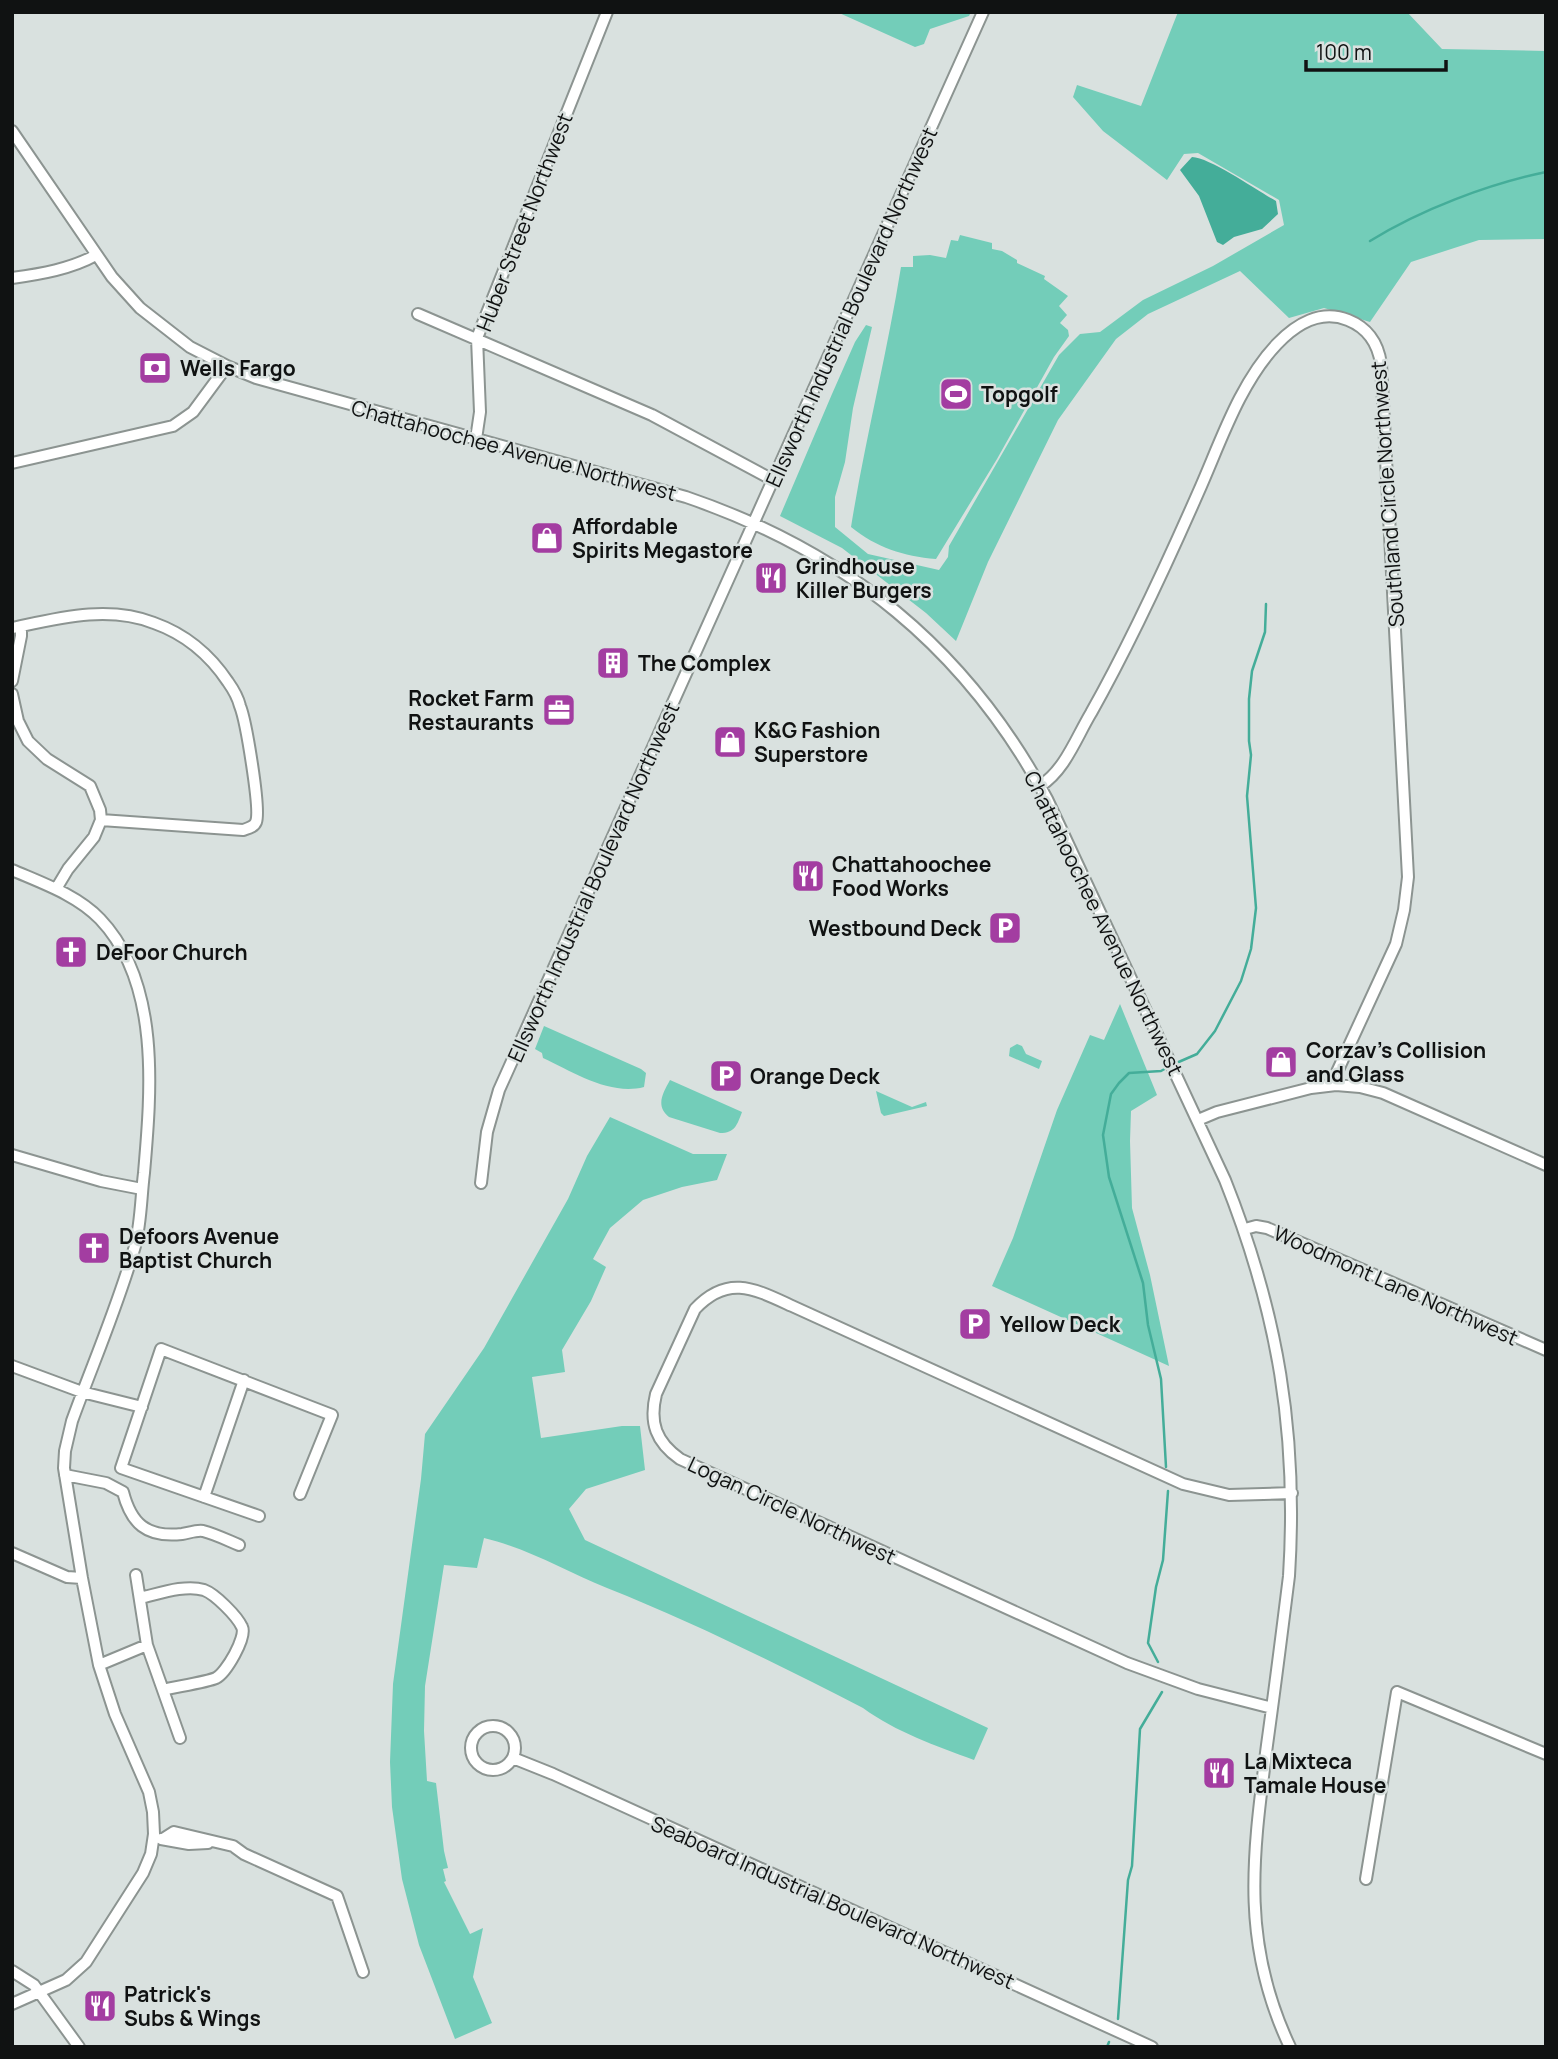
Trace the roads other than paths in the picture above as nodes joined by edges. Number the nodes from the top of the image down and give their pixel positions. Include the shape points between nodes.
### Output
1 (607, 12) edge
2 (983, 12) edge
3 (12, 131) edge
4 (96, 255) junction
5 (12, 278) edge
6 (418, 314) dead end
7 (477, 338) junction
8 (227, 366) junction
9 (476, 439) junction
10 (12, 463) edge
11 (773, 480) junction
12 (754, 522) junction
13 (17, 627) edge
14 (12, 681) edge
15 (12, 694) edge
16 (1040, 786) junction
17 (101, 821) junction
18 (12, 870) edge
19 (57, 889) junction
20 (1336, 1085) junction
21 (1198, 1120) junction
22 (12, 1154) edge
23 (1546, 1165) edge
24 (481, 1183) dead end
25 (142, 1189) junction
26 (1245, 1229) junction
27 (1546, 1350) edge
28 (12, 1366) edge
29 (244, 1380) junction
30 (82, 1392) junction
31 (142, 1407) junction
32 (65, 1475) junction
33 (1292, 1493) junction
34 (300, 1494) dead end
35 (204, 1497) junction
36 (259, 1516) dead end
37 (239, 1545) dead end
38 (12, 1553) edge
39 (136, 1575) dead end
40 (82, 1578) junction
41 (139, 1598) junction
42 (146, 1640) junction
43 (99, 1665) junction
44 (163, 1690) junction
45 (1272, 1708) junction
46 (180, 1738) dead end
47 (1546, 1754) edge
48 (513, 1758) junction
49 (158, 1839) junction
50 (217, 1843) junction
51 (1366, 1879) dead end
52 (12, 1971) edge
53 (363, 1972) dead end
54 (41, 1992) junction
55 (12, 2004) edge
56 (1288, 2046) edge
57 (79, 2047) edge
58 (1152, 2047) edge

1 - 7 street, Huber Street Northwest
2 - 11 street, Ellsworth Industrial Boulevard Northwest
3 - 4 street, Chattahoochee Avenue Northwest
4 - 5 street
4 - 8 street, Chattahoochee Avenue Northwest via 125,293 156,322
6 - 7 street
7 - 9 street, Huber Street Northwest via 480,412
7 - 11 street via 652,415
8 - 9 street, Chattahoochee Avenue Northwest
8 - 10 street via 193,412 173,426
9 - 12 street, Chattahoochee Avenue Northwest via 686,497
11 - 12 street, Ellsworth Industrial Boulevard Northwest
12 - 16 street, Chattahoochee Avenue Northwest via 844,571 916,627 985,702
12 - 24 street, Ellsworth Industrial Boulevard Northwest via 499,1090 487,1132
13 - 14 street via 21,636
13 - 17 street via 89,614 125,615 167,628 215,664 240,704 257,792 257,818 252,827
15 - 17 street via 28,741 90,786
16 - 20 street, Southland Circle Northwest via 1058,772 1117,666 1232,418 1264,360 1305,321 1329,316 1356,323 1373,339 1381,364 1408,877 1396,944 1337,1072
16 - 21 street, Chattahoochee Avenue Northwest
17 - 19 street
18 - 19 street
19 - 25 street via 87,907 107,927 137,989 150,1073
20 - 21 street
20 - 23 street via 1383,1093
21 - 26 street, Chattahoochee Avenue Northwest
22 - 25 street
25 - 30 street via 133,1252
26 - 27 street, Woodmont Lane Northwest via 1267,1228
26 - 33 street, Chattahoochee Avenue Northwest via 1280,1359
28 - 30 street
29 - 31 street via 161,1349
29 - 34 street via 332,1415
29 - 35 street
30 - 31 street
30 - 32 street via 68,1435
31 - 35 street via 121,1468
32 - 37 street via 106,1483 123,1492 130,1515 140,1526 157,1532 200,1531
32 - 40 street
33 - 45 street, Chattahoochee Avenue Northwest via 1289,1576
33 - 45 street, Logan Circle Northwest via 1229,1495 1183,1484 744,1287 717,1291 695,1309 652,1409 658,1438 680,1459 1127,1663 1198,1689
35 - 36 street
38 - 40 street via 67,1577
39 - 41 street
40 - 43 street
41 - 42 street
41 - 44 street via 200,1589 222,1601 243,1628 236,1651 216,1678
42 - 43 street
42 - 44 street
43 - 49 street via 149,1792
44 - 46 street
45 - 56 street, Chattahoochee Avenue Northwest via 1255,1842 1254,1907 1265,1977
47 - 51 street via 1396,1692
48 - 48 street via 514,1742 506,1730 492,1726 474,1737 474,1758 484,1768 504,1767
48 - 58 street, Seaboard Industrial Boulevard Northwest
49 - 50 street via 174,1832
49 - 50 street via 187,1851
49 - 54 street via 143,1873 96,1949 77,1972
50 - 53 street via 233,1846 337,1896
52 - 54 street
54 - 55 street
54 - 57 street

